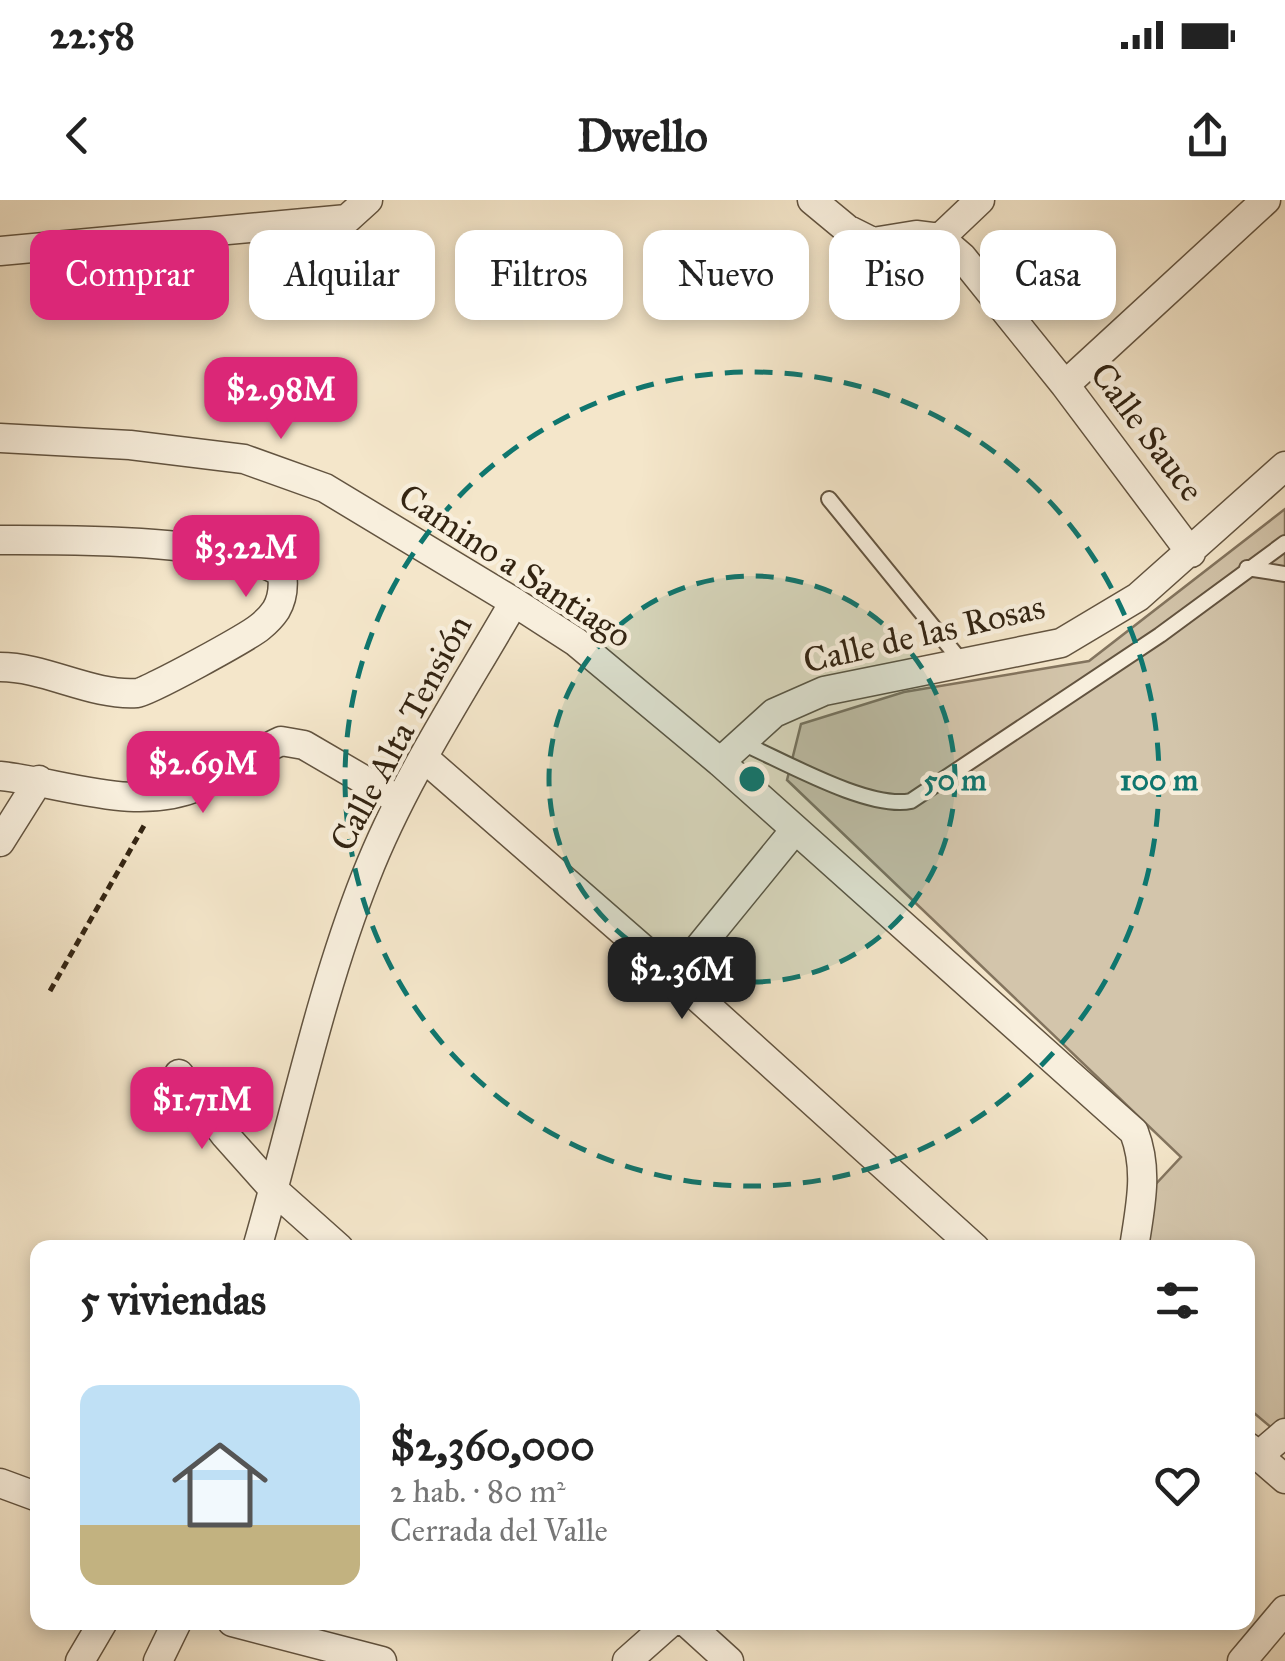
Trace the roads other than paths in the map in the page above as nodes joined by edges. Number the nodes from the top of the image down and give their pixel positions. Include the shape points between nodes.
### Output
1 (368, 200) edge
2 (812, 200) edge
3 (980, 200) edge
4 (1266, 200) edge
5 (846, 230) edge
6 (948, 230) edge
7 (0, 251) edge
8 (960, 254) edge
9 (1065, 385) junction
10 (0, 438) edge
11 (1285, 466) edge
12 (829, 500) dead end
13 (0, 540) edge
14 (1285, 543) edge
15 (1191, 553) junction
16 (1247, 568) junction
17 (1285, 574) edge
18 (514, 602) junction
19 (961, 661) junction
20 (0, 667) edge
21 (730, 752) junction
22 (424, 758) junction
23 (0, 776) edge
24 (39, 780) junction
25 (400, 801) junction
26 (794, 831) junction
27 (0, 842) edge
28 (675, 977) junction
29 (179, 1074) dead end
30 (274, 1190) junction
31 (259, 1240) edge
32 (330, 1240) edge
33 (966, 1240) edge
34 (1135, 1240) edge
35 (1285, 1433) edge
36 (1255, 1450) edge
37 (1255, 1454) edge
38 (1285, 1479) edge
39 (0, 1482) edge
40 (30, 1494) edge
41 (1285, 1610) edge
42 (98, 1630) edge
43 (173, 1630) edge
44 (263, 1630) edge
45 (662, 1630) edge
46 (695, 1630) edge
47 (80, 1661) edge
48 (158, 1661) edge
49 (382, 1661) edge
50 (628, 1661) edge
51 (729, 1661) edge
52 (1242, 1661) edge

1 - 7 street via 347,219
2 - 5 street
3 - 6 street
4 - 9 street
8 - 9 street, Calle Sauce
9 - 15 street, Calle Sauce
10 - 18 street, Camino a Santiago via 244,460 324,488
11 - 15 street, Calle de las Rosas
12 - 19 lane
13 - 20 street via 88,540 208,552 269,565 282,574 284,589 259,628 137,693
14 - 16 lane
15 - 19 street, Calle de las Rosas via 1138,597 1061,643
16 - 17 lane
16 - 21 lane via 1160,635 911,801 866,797
18 - 21 street, Camino a Santiago
18 - 22 street, Calle Alta Tensión
19 - 21 street, Calle de las Rosas via 824,691 774,713
21 - 26 street, Camino a Santiago
22 - 25 street, Calle Alta Tensión
22 - 28 street
23 - 24 street
24 - 25 street via 114,798 161,795 196,788 281,741 304,745
24 - 27 street
25 - 30 street, Calle Alta Tensión via 366,876
26 - 28 street
26 - 34 street, Camino a Santiago via 1134,1132 1144,1185
28 - 33 street
29 - 30 street
30 - 31 street, Calle Alta Tensión
30 - 32 street
35 - 36 street
37 - 38 street
39 - 40 street
41 - 52 street
42 - 47 street
43 - 48 street
44 - 49 street
45 - 50 street
46 - 51 street

